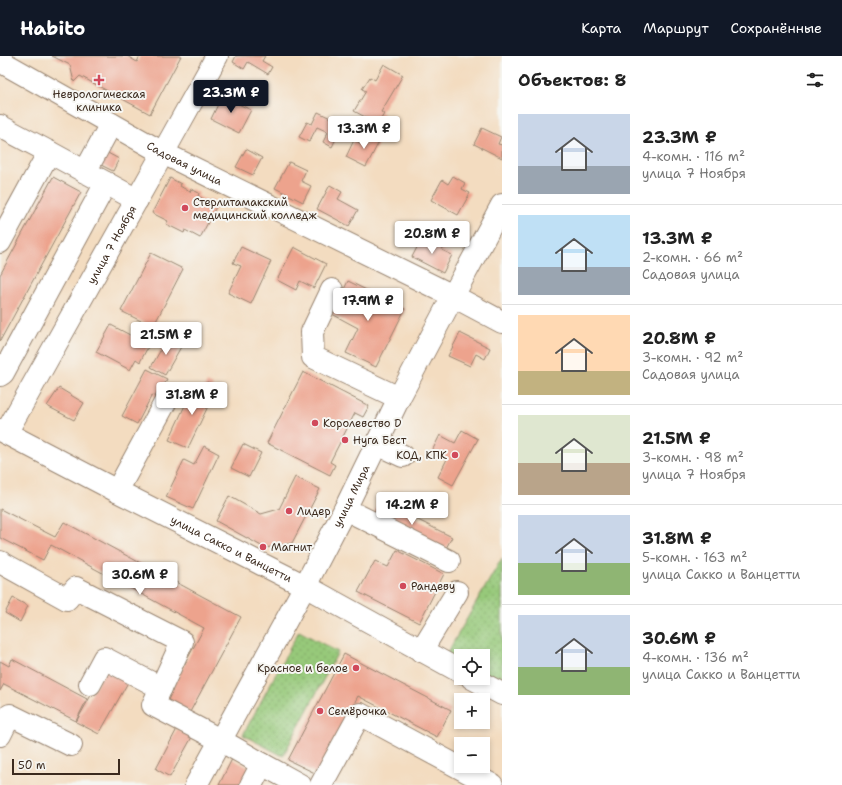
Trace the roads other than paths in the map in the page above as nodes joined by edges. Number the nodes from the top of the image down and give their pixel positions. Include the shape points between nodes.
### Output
1 (217, 56) edge
2 (0, 61) edge
3 (111, 124) junction
4 (0, 126) edge
5 (49, 152) junction
6 (163, 153) junction
7 (85, 172) junction
8 (106, 183) junction
9 (137, 200) junction
10 (502, 205) edge
11 (0, 242) edge
12 (50, 287) junction
13 (332, 290) dead end
14 (453, 296) junction
15 (80, 303) junction
16 (502, 322) edge
17 (0, 375) edge
18 (399, 398) junction
19 (167, 399) dead end
20 (3, 431) edge
21 (377, 444) junction
22 (403, 456) dead end
23 (116, 492) junction
24 (345, 509) junction
25 (449, 561) dead end
26 (0, 562) edge
27 (304, 586) junction
28 (457, 592) dead end
29 (421, 651) junction
30 (454, 668) edge
31 (90, 684) dead end
32 (485, 685) edge
33 (161, 688) junction
34 (502, 694) edge
35 (0, 735) edge
36 (220, 740) junction
37 (71, 745) dead end
38 (262, 764) junction
39 (478, 782) edge
40 (196, 785) edge
41 (251, 785) edge
42 (300, 785) edge
43 (321, 785) edge

1 - 6 street, улица 7 Ноября
2 - 3 street, Садовая улица
3 - 6 street, Садовая улица
3 - 7 street
4 - 5 street
5 - 7 street
5 - 11 street
6 - 9 street, улица 7 Ноября
6 - 14 street, Садовая улица
7 - 8 street
8 - 9 street
8 - 12 street
9 - 15 street, улица 7 Ноября
10 - 14 street, улица Мира
12 - 15 street
12 - 17 street
13 - 18 street via 312,332 313,357
14 - 16 street, Садовая улица
14 - 18 street, улица Мира
15 - 20 street, улица 7 Ноября
18 - 21 street, улица Мира
19 - 23 street
20 - 23 street, улица Сакко и Ванцетти
21 - 22 street
21 - 24 street, улица Мира
23 - 27 street, улица Сакко и Ванцетти
24 - 25 street
24 - 27 street, улица Мира
26 - 33 street via 67,599 76,588 182,642
27 - 29 street, улица Сакко и Ванцетти
27 - 36 street, улица Мира
28 - 29 street
29 - 30 street, улица Сакко и Ванцетти
31 - 33 street via 104,658
32 - 34 street
33 - 36 street via 153,704
35 - 37 street via 10,715
36 - 38 street
36 - 40 street, улица Мира
38 - 41 street
38 - 42 street
39 - 43 street via 360,714

